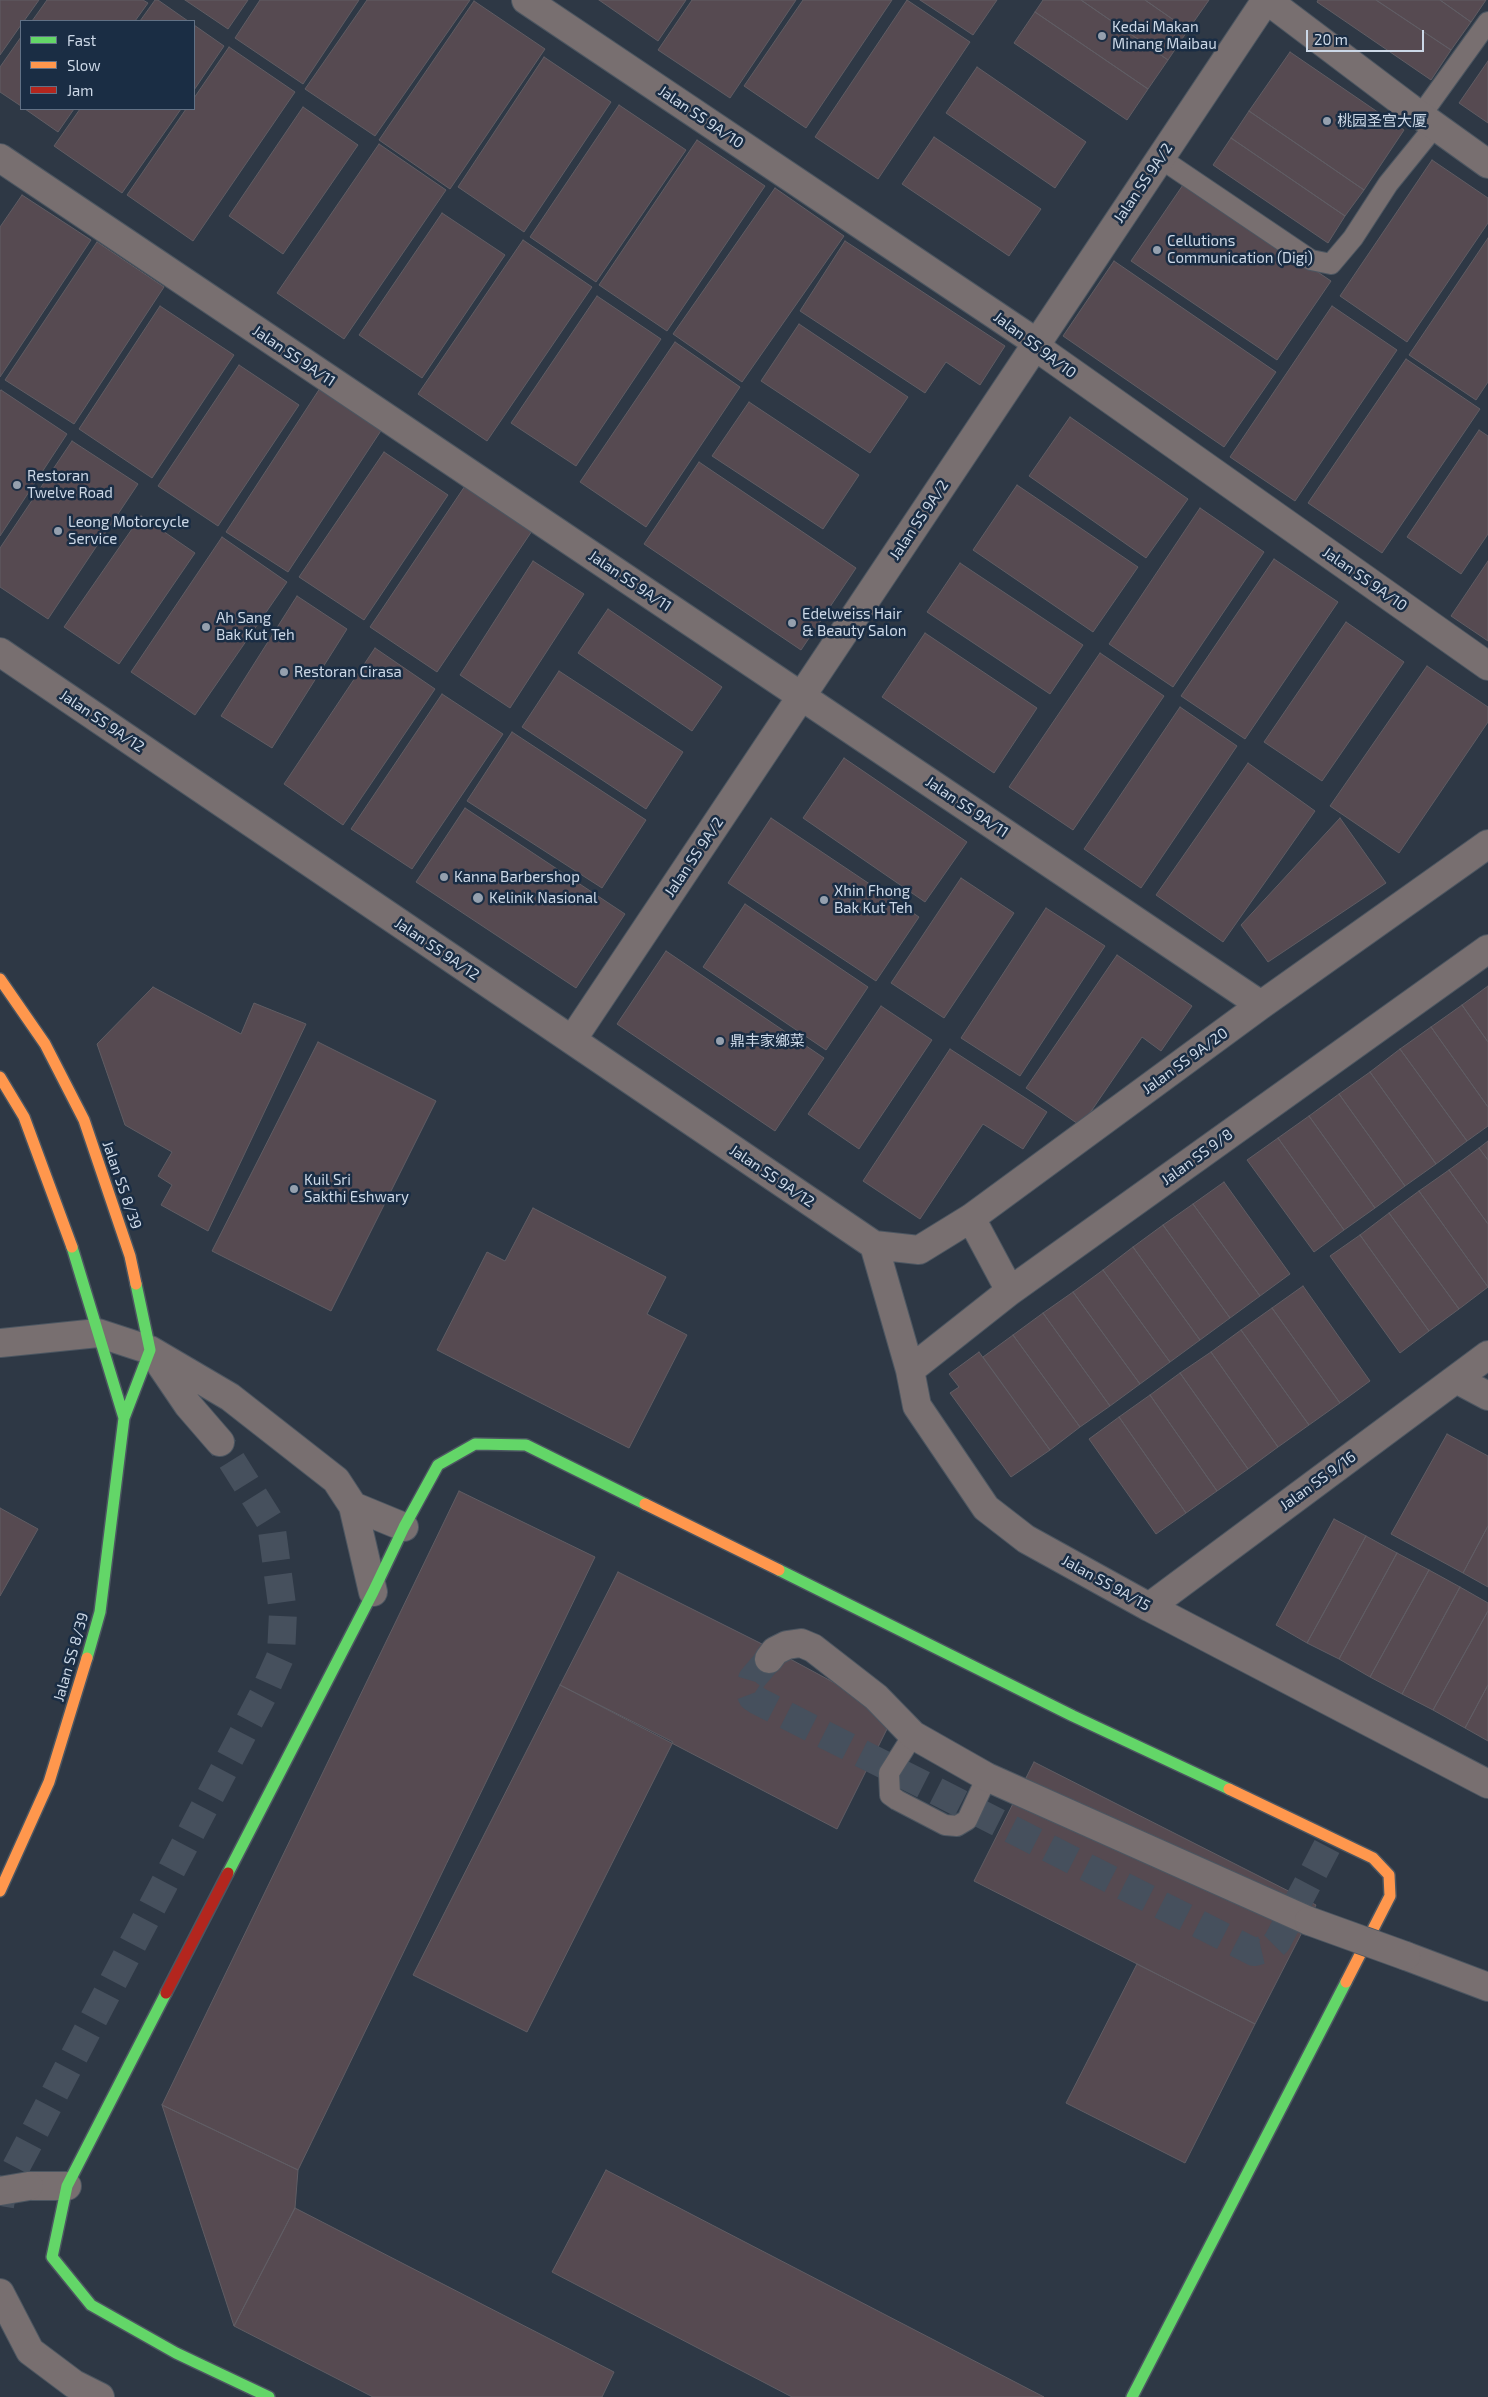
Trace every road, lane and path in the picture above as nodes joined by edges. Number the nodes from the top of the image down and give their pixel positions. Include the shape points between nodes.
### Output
1 (526, 0) edge
2 (1266, 0) edge
3 (1488, 22) edge
4 (1428, 120) junction
5 (0, 158) edge
6 (1160, 158) junction
7 (1488, 164) edge
8 (1037, 342) junction
9 (0, 652) edge
10 (1488, 666) edge
11 (802, 696) junction
12 (1488, 844) edge
13 (1488, 949) edge
14 (0, 979) edge
15 (1261, 1005) junction
16 (572, 1040) junction
17 (0, 1077) edge
18 (971, 1218) junction
19 (874, 1245) junction
20 (1010, 1292) junction
21 (98, 1333) junction
22 (0, 1343) edge
23 (150, 1350) junction
24 (1488, 1355) edge
25 (910, 1370) junction
26 (1456, 1379) junction
27 (1488, 1396) edge
28 (124, 1418) junction
29 (220, 1442) tunnel mouth
30 (353, 1506) junction
31 (404, 1527) junction
32 (373, 1592) junction
33 (1149, 1606) junction
34 (768, 1659) tunnel mouth
35 (912, 1734) junction
36 (987, 1778) junction
37 (1488, 1784) edge
38 (0, 1891) edge
39 (1488, 1987) edge
40 (67, 2186) junction
41 (0, 2191) edge
42 (0, 2293) edge
43 (100, 2397) edge
44 (269, 2397) edge
45 (1132, 2397) edge

1 - 8 street, Jalan SS 9A/10
2 - 4 street
2 - 6 street, Jalan SS 9A/2
3 - 4 lane
4 - 6 lane via 1353,238 1331,264 1311,260
4 - 7 street
5 - 11 street, Jalan SS 9A/11
6 - 8 street, Jalan SS 9A/2
8 - 10 street, Jalan SS 9A/10 via 1046,354
8 - 11 street, Jalan SS 9A/2
9 - 16 street, Jalan SS 9A/12
11 - 15 street, Jalan SS 9A/11
11 - 16 street, Jalan SS 9A/2
12 - 15 street, Jalan SS 9A/20
13 - 20 street, Jalan SS 9/8
14 - 23 street, Jalan SS 8/39 via 45,1044 84,1120 130,1256
15 - 18 street, Jalan SS 9A/20
16 - 19 street, Jalan SS 9A/12
17 - 21 street, Jalan SS 8/39 via 24,1117 69,1238
18 - 19 street, Jalan SS 9A/20 via 919,1250
18 - 20 street
19 - 25 street, Jalan SS 9A/15
20 - 25 street, Jalan SS 9/8
21 - 22 street
21 - 23 street
21 - 28 street, Jalan SS 8/39
23 - 28 street, Jalan SS 8/39
23 - 29 street via 188,1405
23 - 30 street via 230,1396 336,1480
24 - 26 street, Jalan SS 9/16
25 - 33 street, Jalan SS 9A/15 via 917,1406 986,1508 1026,1539
26 - 27 street
26 - 33 street, Jalan SS 9/16
28 - 38 street, Jalan SS 8/39 via 100,1612 49,1782
30 - 31 street
30 - 32 street
31 - 32 street
31 - 45 street via 438,1465 474,1444 526,1445 1073,1716 1332,1837 1373,1858 1389,1875 1390,1896
32 - 40 street
33 - 37 street, Jalan SS 9A/15
34 - 35 street via 787,1645 801,1643 813,1648 876,1697
35 - 36 street
35 - 36 lane via 889,1773 890,1795 897,1800 945,1825 957,1826 967,1820
36 - 39 street, bridge via 1310,1921
40 - 41 street, bridge via 29,2186
40 - 44 street via 52,2257 91,2305 176,2353
42 - 43 street via 30,2350 74,2384

